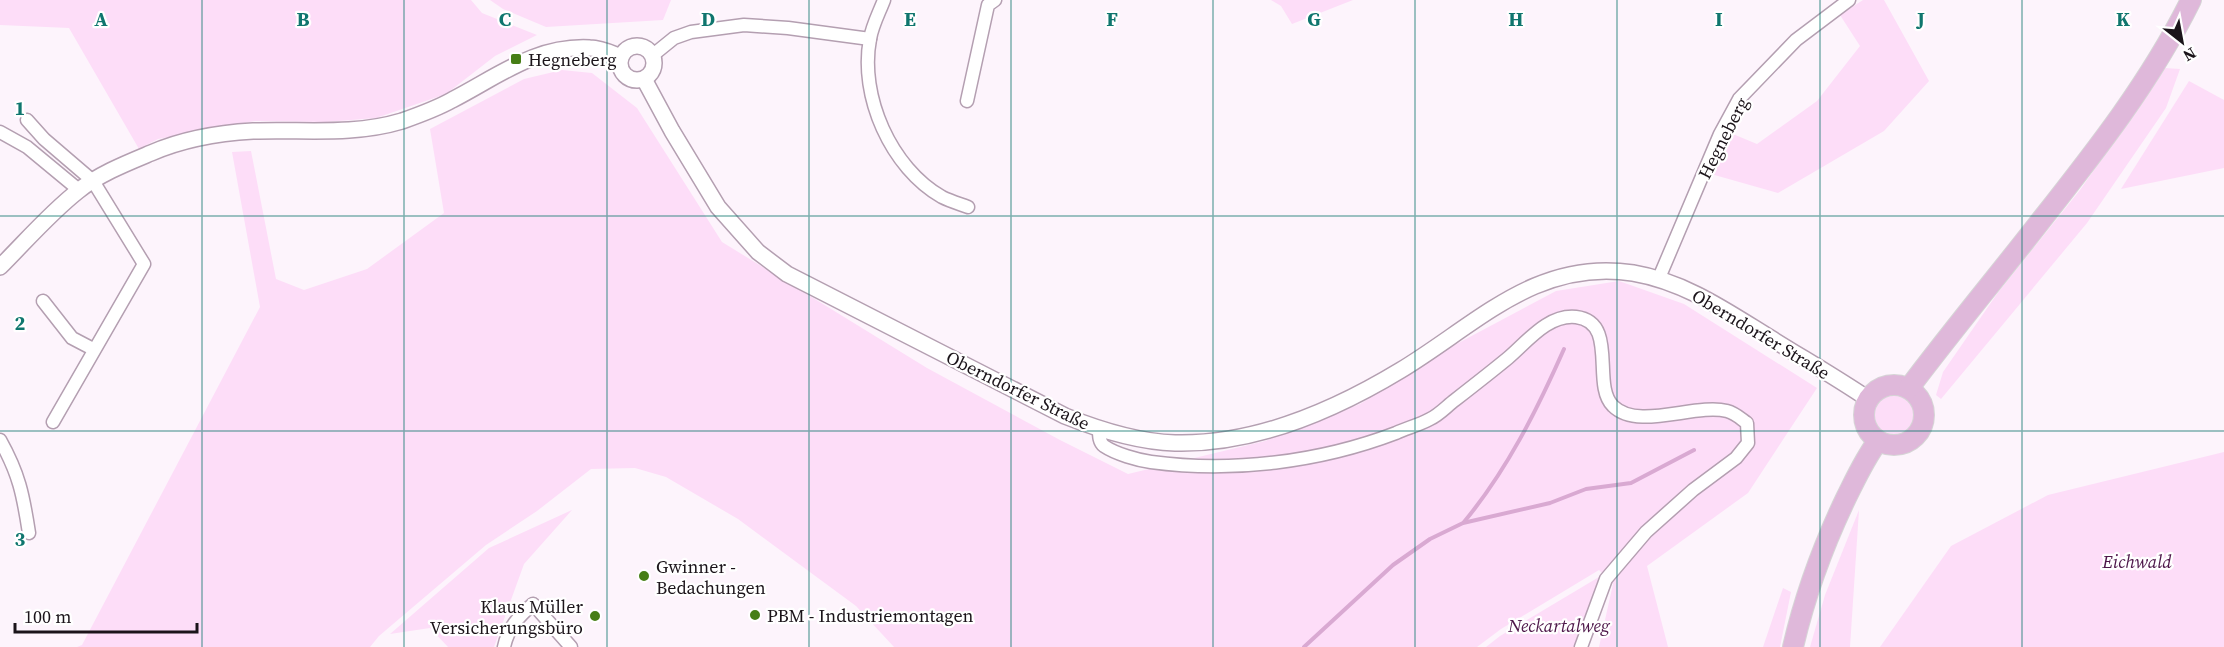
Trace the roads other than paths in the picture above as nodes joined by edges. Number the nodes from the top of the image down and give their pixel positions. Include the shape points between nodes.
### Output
1 (884, 0) edge
2 (995, 0) edge
3 (1849, 0) edge
4 (2191, 0) edge
5 (870, 39) junction
6 (653, 55) junction
7 (621, 57) junction
8 (644, 79) junction
9 (967, 101) dead end
10 (27, 120) dead end
11 (0, 132) edge
12 (93, 181) junction
13 (79, 190) junction
14 (968, 207) dead end
15 (0, 267) edge
16 (1659, 278) junction
17 (43, 301) dead end
18 (93, 349) junction
19 (1909, 388) junction
20 (1868, 399) junction
21 (53, 422) dead end
22 (1099, 429) junction
23 (0, 440) edge
24 (1878, 441) junction
25 (29, 533) dead end
26 (504, 647) edge
27 (571, 647) edge
28 (1581, 647) edge
29 (1793, 647) edge

1 - 5 street
2 - 9 street via 988,5
3 - 16 street, Hegneberg via 1796,40 1739,99 1720,134
4 - 19 main road via 2149,75 2080,172
5 - 6 street via 744,25 691,32 674,38
5 - 14 street via 868,70 877,118 891,146 913,173 942,197
6 - 7 street via 639,45 628,48
6 - 8 street via 653,72
7 - 8 street via 620,68 627,77
7 - 12 street via 599,49 571,48 523,60 452,100 400,121 330,132 219,134 152,152
8 - 22 street, Oberndorfer Straße via 709,194 758,252 787,274 1065,416
10 - 12 street
11 - 13 street via 27,147
12 - 13 street
12 - 18 street via 144,264
13 - 15 street
16 - 20 street, Oberndorfer Straße via 1699,294
16 - 22 street, Oberndorfer Straße via 1599,270 1542,282 1356,394 1316,413 1251,434 1174,443
17 - 18 street via 72,338
18 - 21 street
19 - 20 main road via 1886,386
19 - 24 main road via 1922,403 1920,430 1914,438 1896,445
20 - 24 main road via 1864,422
22 - 28 street via 1103,445 1149,462 1217,465 1325,456 1431,419 1540,329 1575,317 1586,320 1598,330 1604,391 1612,406 1626,415 1642,417 1710,409 1726,411 1746,423 1748,443 1736,458 1646,532 1606,579
23 - 25 street via 23,491
24 - 29 main road via 1823,546
26 - 27 street via 518,617 533,604

